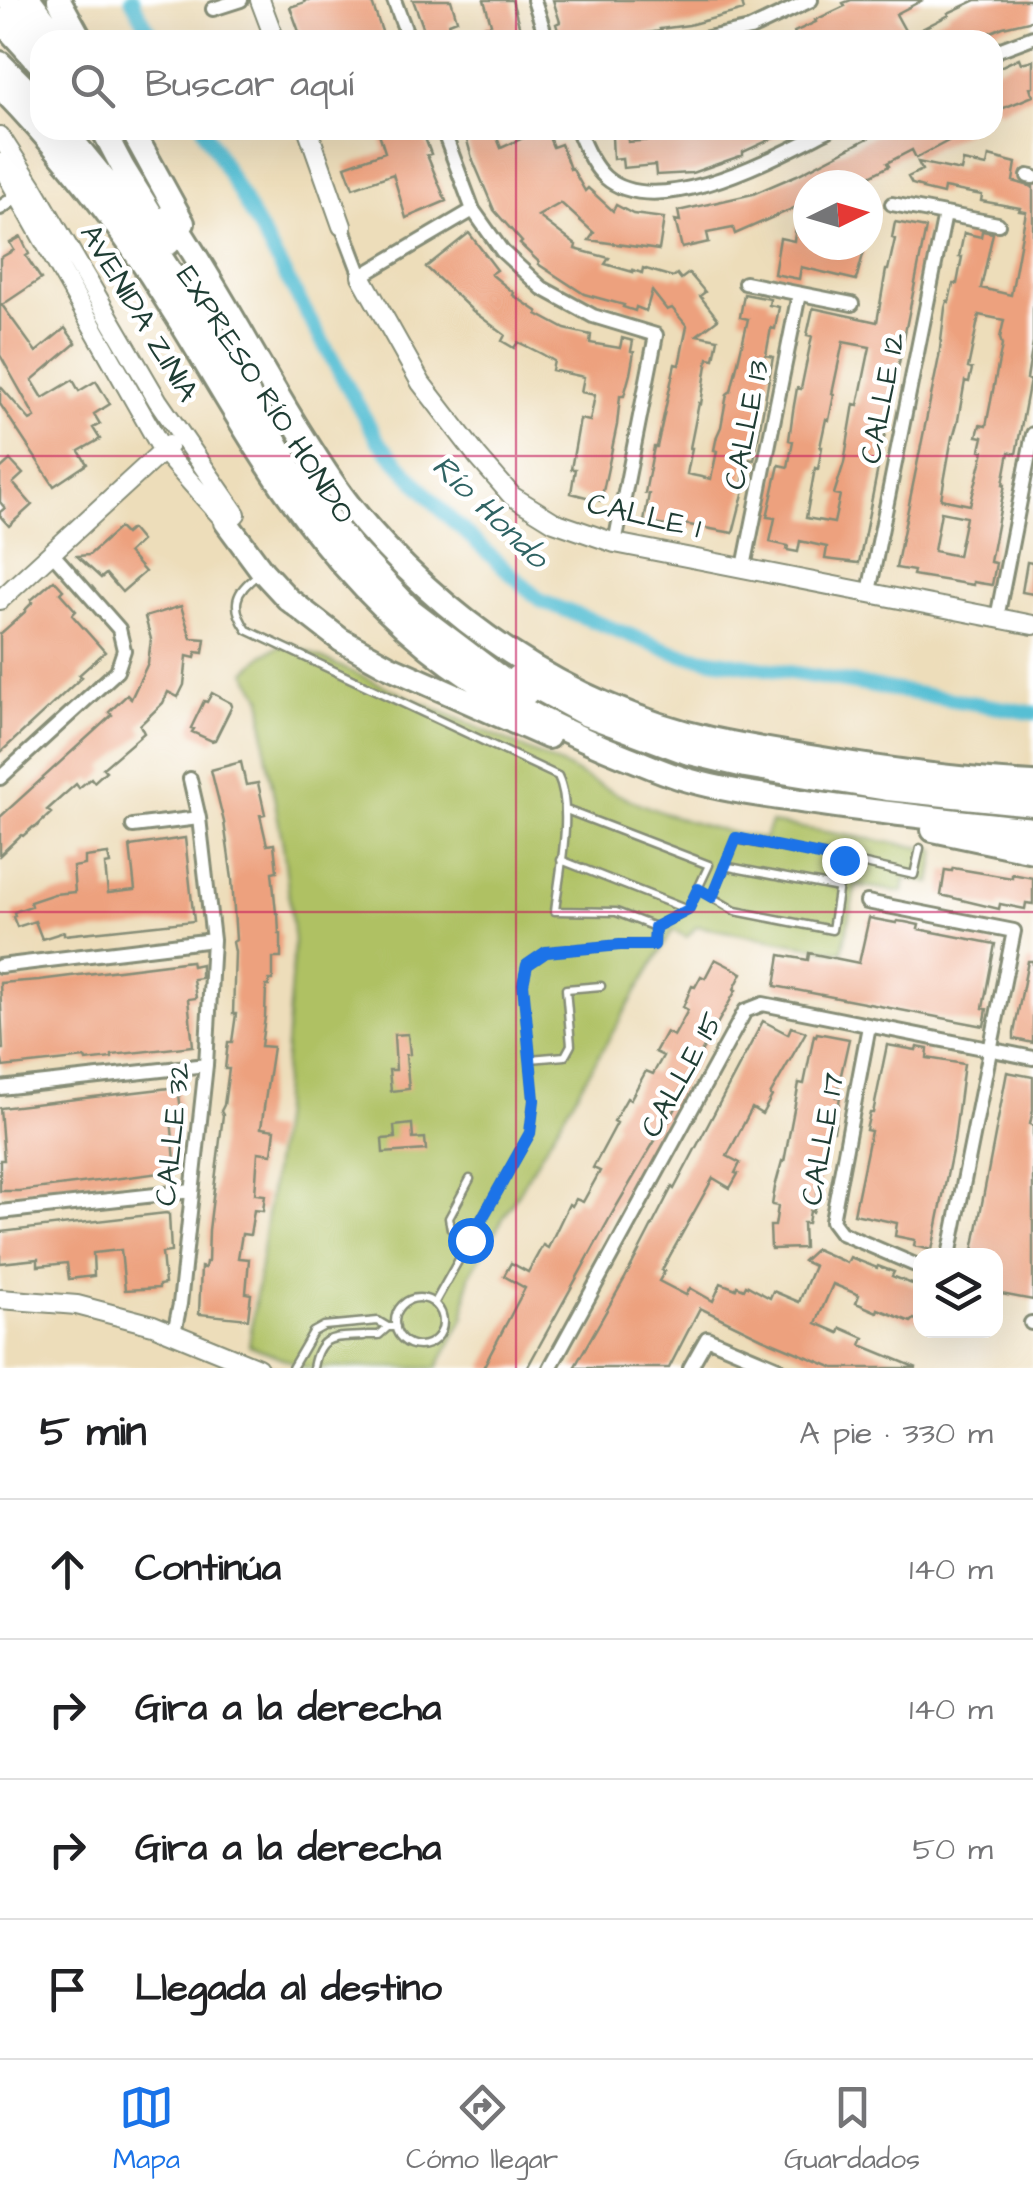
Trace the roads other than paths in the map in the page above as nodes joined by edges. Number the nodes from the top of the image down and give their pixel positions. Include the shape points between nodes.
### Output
1 (8, 0) edge
2 (30, 0) edge
3 (59, 0) edge
4 (240, 0) edge
5 (260, 0) edge
6 (394, 0) edge
7 (534, 0) edge
8 (810, 0) edge
9 (213, 9) dead end
10 (0, 20) edge
11 (34, 30) edge
12 (52, 30) edge
13 (76, 30) edge
14 (271, 30) edge
15 (405, 30) edge
16 (544, 30) edge
17 (745, 30) edge
18 (1033, 37) edge
19 (0, 38) edge
20 (1003, 48) edge
21 (30, 53) edge
22 (0, 62) edge
23 (30, 70) edge
24 (0, 87) edge
25 (30, 93) edge
26 (30, 119) edge
27 (0, 136) edge
28 (48, 140) edge
29 (72, 140) edge
30 (84, 140) edge
31 (102, 140) edge
32 (108, 140) edge
33 (122, 140) edge
34 (138, 140) edge
35 (312, 140) edge
36 (447, 140) edge
37 (581, 140) edge
38 (808, 140) edge
39 (0, 163) edge
40 (123, 168) junction
41 (26, 191) junction
42 (892, 204) dead end
43 (126, 206) junction
44 (0, 208) edge
45 (473, 210) junction
46 (945, 214) junction
47 (998, 224) dead end
48 (342, 226) joint
49 (202, 263) junction
50 (361, 276) junction
51 (745, 283) dead end
52 (799, 294) junction
53 (852, 304) dead end
54 (1033, 434) edge
55 (180, 435) junction
56 (163, 451) junction
57 (231, 518) junction
58 (615, 542) junction
59 (52, 553) junction
60 (744, 567) junction
61 (263, 572) junction
62 (870, 592) junction
63 (0, 600) edge
64 (996, 618) junction
65 (1033, 625) edge
66 (0, 778) edge
67 (190, 779) dead end
68 (684, 780) junction
69 (1033, 784) edge
70 (1033, 804) edge
71 (566, 810) junction
72 (867, 811) junction
73 (1033, 817) edge
74 (199, 818) junction
75 (133, 826) dead end
76 (1033, 830) edge
77 (920, 848) dead end
78 (1033, 851) edge
79 (561, 859) junction
80 (844, 860) junction
81 (724, 866) junction
82 (839, 888) junction
83 (698, 889) junction
84 (712, 897) junction
85 (867, 902) dead end
86 (688, 910) junction
87 (655, 927) junction
88 (213, 940) junction
89 (0, 966) edge
90 (602, 986) dead end
91 (868, 1026) junction
92 (990, 1050) junction
93 (1033, 1058) edge
94 (530, 1059) junction
95 (206, 1065) junction
96 (0, 1088) edge
97 (470, 1179) dead end
98 (192, 1190) junction
99 (0, 1212) edge
100 (470, 1240) junction
101 (951, 1248) edge
102 (913, 1264) edge
103 (0, 1299) edge
104 (434, 1304) junction
105 (324, 1326) junction
106 (392, 1327) junction
107 (174, 1333) junction
108 (330, 1338) junction
109 (258, 1368) edge
110 (292, 1368) edge
111 (314, 1368) edge
112 (550, 1368) edge
113 (690, 1368) edge
114 (778, 1368) edge

1 - 11 highway
2 - 12 highway
3 - 13 highway
4 - 9 street
5 - 14 street
6 - 15 street
7 - 16 street
8 - 17 street
10 - 21 highway
18 - 20 street
19 - 23 highway
22 - 25 highway
24 - 26 highway, EXPRESO RÍO HONDO
27 - 41 street, AVENIDA ZINIA
28 - 68 highway, EXPRESO RÍO HONDO via 175,312 283,487 371,593 423,642 493,692 589,742
29 - 43 highway
30 - 43 highway
31 - 40 highway
32 - 40 highway
33 - 49 highway, EXPRESO RÍO HONDO
34 - 49 highway
35 - 48 street
36 - 45 street
37 - 38 street via 606,178 634,192 729,177
39 - 41 street, AVENIDA ZINIA
40 - 70 highway via 309,472 385,570 507,671 587,715 686,752 887,788
41 - 44 street
41 - 55 street, AVENIDA ZINIA
41 - 56 street, AVENIDA ZINIA
42 - 46 street
43 - 73 highway via 297,478 339,532 411,610 502,679 569,719 683,764
45 - 50 street
45 - 58 street via 502,251 542,288 593,316 656,335
46 - 47 street
46 - 62 street, CALLE 12
48 - 50 street
49 - 69 highway, EXPRESO RÍO HONDO via 347,503 452,610 523,662 613,707 708,738 949,779
50 - 58 street, CALLE 1 via 421,383 512,496 554,522
51 - 52 street
52 - 53 street
52 - 60 street, CALLE 13
54 - 64 street
55 - 56 street
55 - 57 street, AVENIDA ZINIA
56 - 57 street, AVENIDA ZINIA
56 - 59 street
57 - 61 highway
58 - 60 street, CALLE 1
59 - 63 street
59 - 66 street via 119,629 124,650 117,671
60 - 62 street, CALLE 1
61 - 68 highway via 308,616 388,666 601,759
61 - 71 lane via 243,586 236,603 247,630 551,771 562,783
62 - 64 street, CALLE 1
64 - 65 street, CALLE 1
67 - 74 street, CALLE 32
68 - 72 highway, EXPRESO RÍO HONDO
71 - 79 lane
71 - 83 lane via 709,865
72 - 76 highway, EXPRESO RÍO HONDO
72 - 78 highway
74 - 75 street
74 - 88 street, CALLE 32
77 - 80 lane via 914,875
79 - 86 lane
79 - 87 lane via 555,911 616,912
80 - 81 lane via 736,838
80 - 82 lane
81 - 82 lane
81 - 84 lane
82 - 84 lane via 832,930 736,911
83 - 84 lane
83 - 86 lane
85 - 92 street via 1014,931
86 - 87 lane
87 - 94 lane via 654,945 546,952 527,965
88 - 89 street
88 - 95 street, CALLE 32
90 - 94 lane via 566,990 572,1045 565,1056
91 - 92 street, CALLE 15
91 - 102 street, CALLE 17 via 832,1221 841,1232
91 - 112 street, CALLE 15 via 763,1004 745,1011
92 - 93 street, CALLE 15
92 - 101 street
94 - 100 lane via 530,1133
95 - 96 street
95 - 98 street, CALLE 32
97 - 100 lane via 449,1218 450,1230
98 - 99 street
98 - 107 street, CALLE 32
100 - 104 lane
103 - 107 street via 77,1305
104 - 106 lane via 421,1298 407,1302
104 - 106 lane via 443,1326 428,1344 411,1345
105 - 106 lane via 378,1321
105 - 108 lane
105 - 110 lane via 313,1332
106 - 108 lane via 379,1335
107 - 109 street
108 - 111 lane
113 - 114 street via 706,1338

